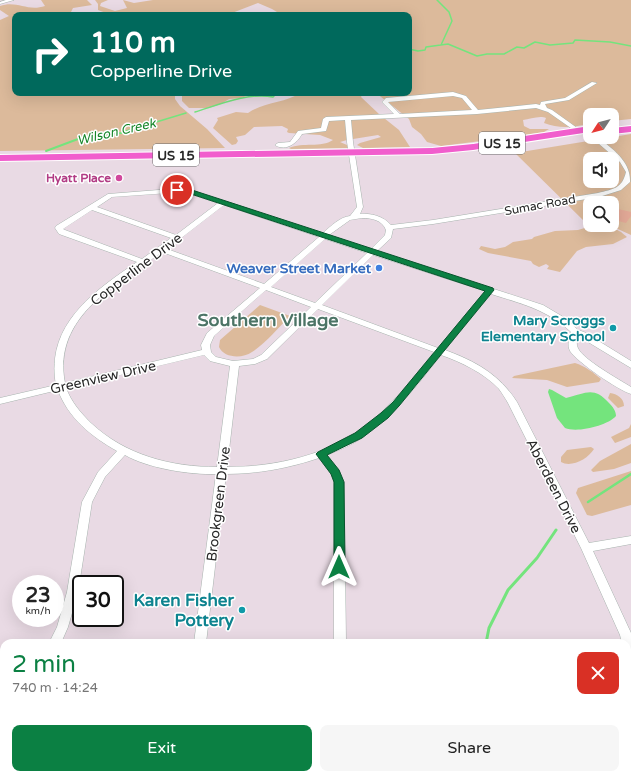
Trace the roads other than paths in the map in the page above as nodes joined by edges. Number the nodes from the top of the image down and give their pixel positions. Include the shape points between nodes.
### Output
1 (12, 0) edge
2 (0, 3) edge
3 (594, 83) dead end
4 (544, 108) junction
5 (477, 112) junction
6 (398, 115) junction
7 (348, 118) junction
8 (631, 123) edge
9 (619, 125) edge
10 (631, 129) edge
11 (583, 130) edge
12 (578, 131) junction
13 (619, 131) edge
14 (583, 136) edge
15 (602, 144) edge
16 (278, 145) dead end
17 (352, 155) junction
18 (0, 158) edge
19 (0, 163) edge
20 (223, 203) junction
21 (360, 206) junction
22 (91, 207) junction
23 (353, 217) junction
24 (372, 217) junction
25 (389, 227) junction
26 (324, 236) junction
27 (177, 238) junction
28 (162, 249) junction
29 (371, 252) junction
30 (143, 262) junction
31 (266, 287) junction
32 (490, 290) junction
33 (316, 306) junction
34 (575, 332) junction
35 (439, 351) junction
36 (206, 352) junction
37 (235, 365) junction
38 (631, 365) edge
39 (61, 386) junction
40 (631, 391) edge
41 (0, 401) edge
42 (123, 451) junction
43 (321, 454) junction
44 (222, 471) junction
45 (631, 540) edge
46 (586, 548) junction
47 (57, 639) edge
48 (201, 639) edge
49 (340, 639) edge
50 (627, 639) edge

1 - 2 street
3 - 4 street via 567,99 543,103
4 - 5 street via 536,106
4 - 12 street
5 - 6 street
5 - 6 street via 464,97 453,94 386,100 385,102
6 - 7 street
7 - 16 street via 326,119 324,130 300,132 293,143
7 - 17 street
8 - 9 highway
10 - 13 highway
11 - 12 highway, US 15
12 - 17 highway, US 15 via 473,147
14 - 17 highway, US 15 via 440,156
15 - 25 street, Sumac Road via 622,161 629,172 627,182 619,189 598,195
17 - 18 highway, US 15
17 - 19 highway, US 15
17 - 21 street
20 - 22 street via 189,191 177,190 113,194
20 - 26 street
20 - 27 street, Copperline Drive
21 - 23 street
21 - 24 street
22 - 27 street
22 - 30 street via 61,225 59,230
23 - 24 street
23 - 26 street via 343,221
24 - 25 street
25 - 29 street via 388,236
26 - 29 street
26 - 31 street
27 - 28 street, Copperline Drive
28 - 30 street, Copperline Drive
28 - 31 street, Aberdeen Drive
29 - 32 street
29 - 33 street
30 - 39 street, Copperline Drive via 90,302 68,329 58,357
31 - 33 street, Aberdeen Drive
31 - 36 street via 210,335
32 - 34 street via 547,310
32 - 35 street, Copperline Drive
33 - 35 street, Aberdeen Drive
33 - 37 street via 264,357
34 - 38 street
34 - 40 street via 573,347 576,353
35 - 43 street, Copperline Drive via 396,404 373,425 347,443
35 - 46 street, Aberdeen Drive via 478,368 508,395
36 - 37 street via 220,362
36 - 39 street, Greenview Drive
37 - 44 street, Brookgreen Drive
39 - 41 street, Greenview Drive
39 - 42 street, Copperline Drive via 68,404 84,424 94,434
42 - 44 street, Copperline Drive via 176,467
42 - 47 street via 102,473 87,502 72,598
43 - 44 street, Copperline Drive via 275,467
43 - 49 street via 335,472 339,482
44 - 48 street, Brookgreen Drive
45 - 46 street
46 - 50 street, Aberdeen Drive

